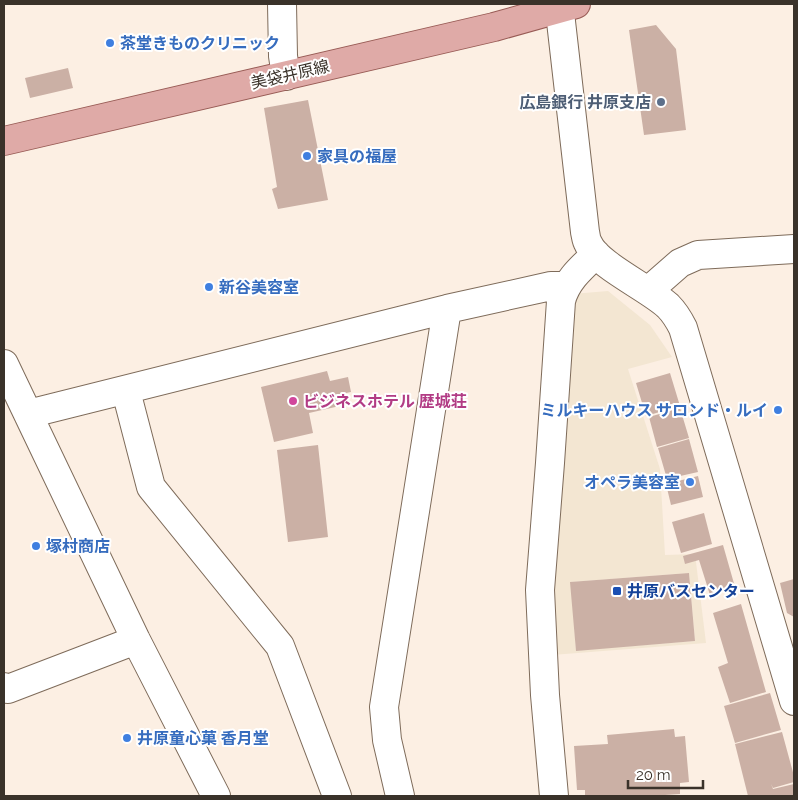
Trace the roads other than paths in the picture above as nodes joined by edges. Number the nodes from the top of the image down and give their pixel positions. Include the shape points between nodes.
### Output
1 (282, 4) edge
2 (562, 5) edge
3 (286, 76) junction
4 (4, 141) edge
5 (794, 249) edge
6 (596, 254) junction
7 (566, 286) junction
8 (648, 291) junction
9 (447, 309) junction
10 (4, 364) edge
11 (126, 391) junction
12 (28, 414) junction
13 (136, 640) junction
14 (788, 654) edge
15 (4, 687) edge
16 (794, 701) edge
17 (216, 796) edge
18 (338, 796) edge
19 (400, 796) edge
20 (554, 796) edge

1 - 3 street
2 - 3 main road, 美袋井原線 via 494,26
2 - 6 street via 585,232 588,244
3 - 4 main road, 美袋井原線
5 - 8 street via 698,255 680,262
6 - 7 street
6 - 8 street
7 - 9 street via 551,286
7 - 20 street via 561,301 540,590
8 - 14 street via 667,305 683,328
9 - 11 street
9 - 19 street via 384,707 386,740
10 - 12 street
11 - 12 street
11 - 18 street via 151,487 280,646
12 - 13 street
13 - 15 street via 8,689
13 - 17 street
14 - 16 street

